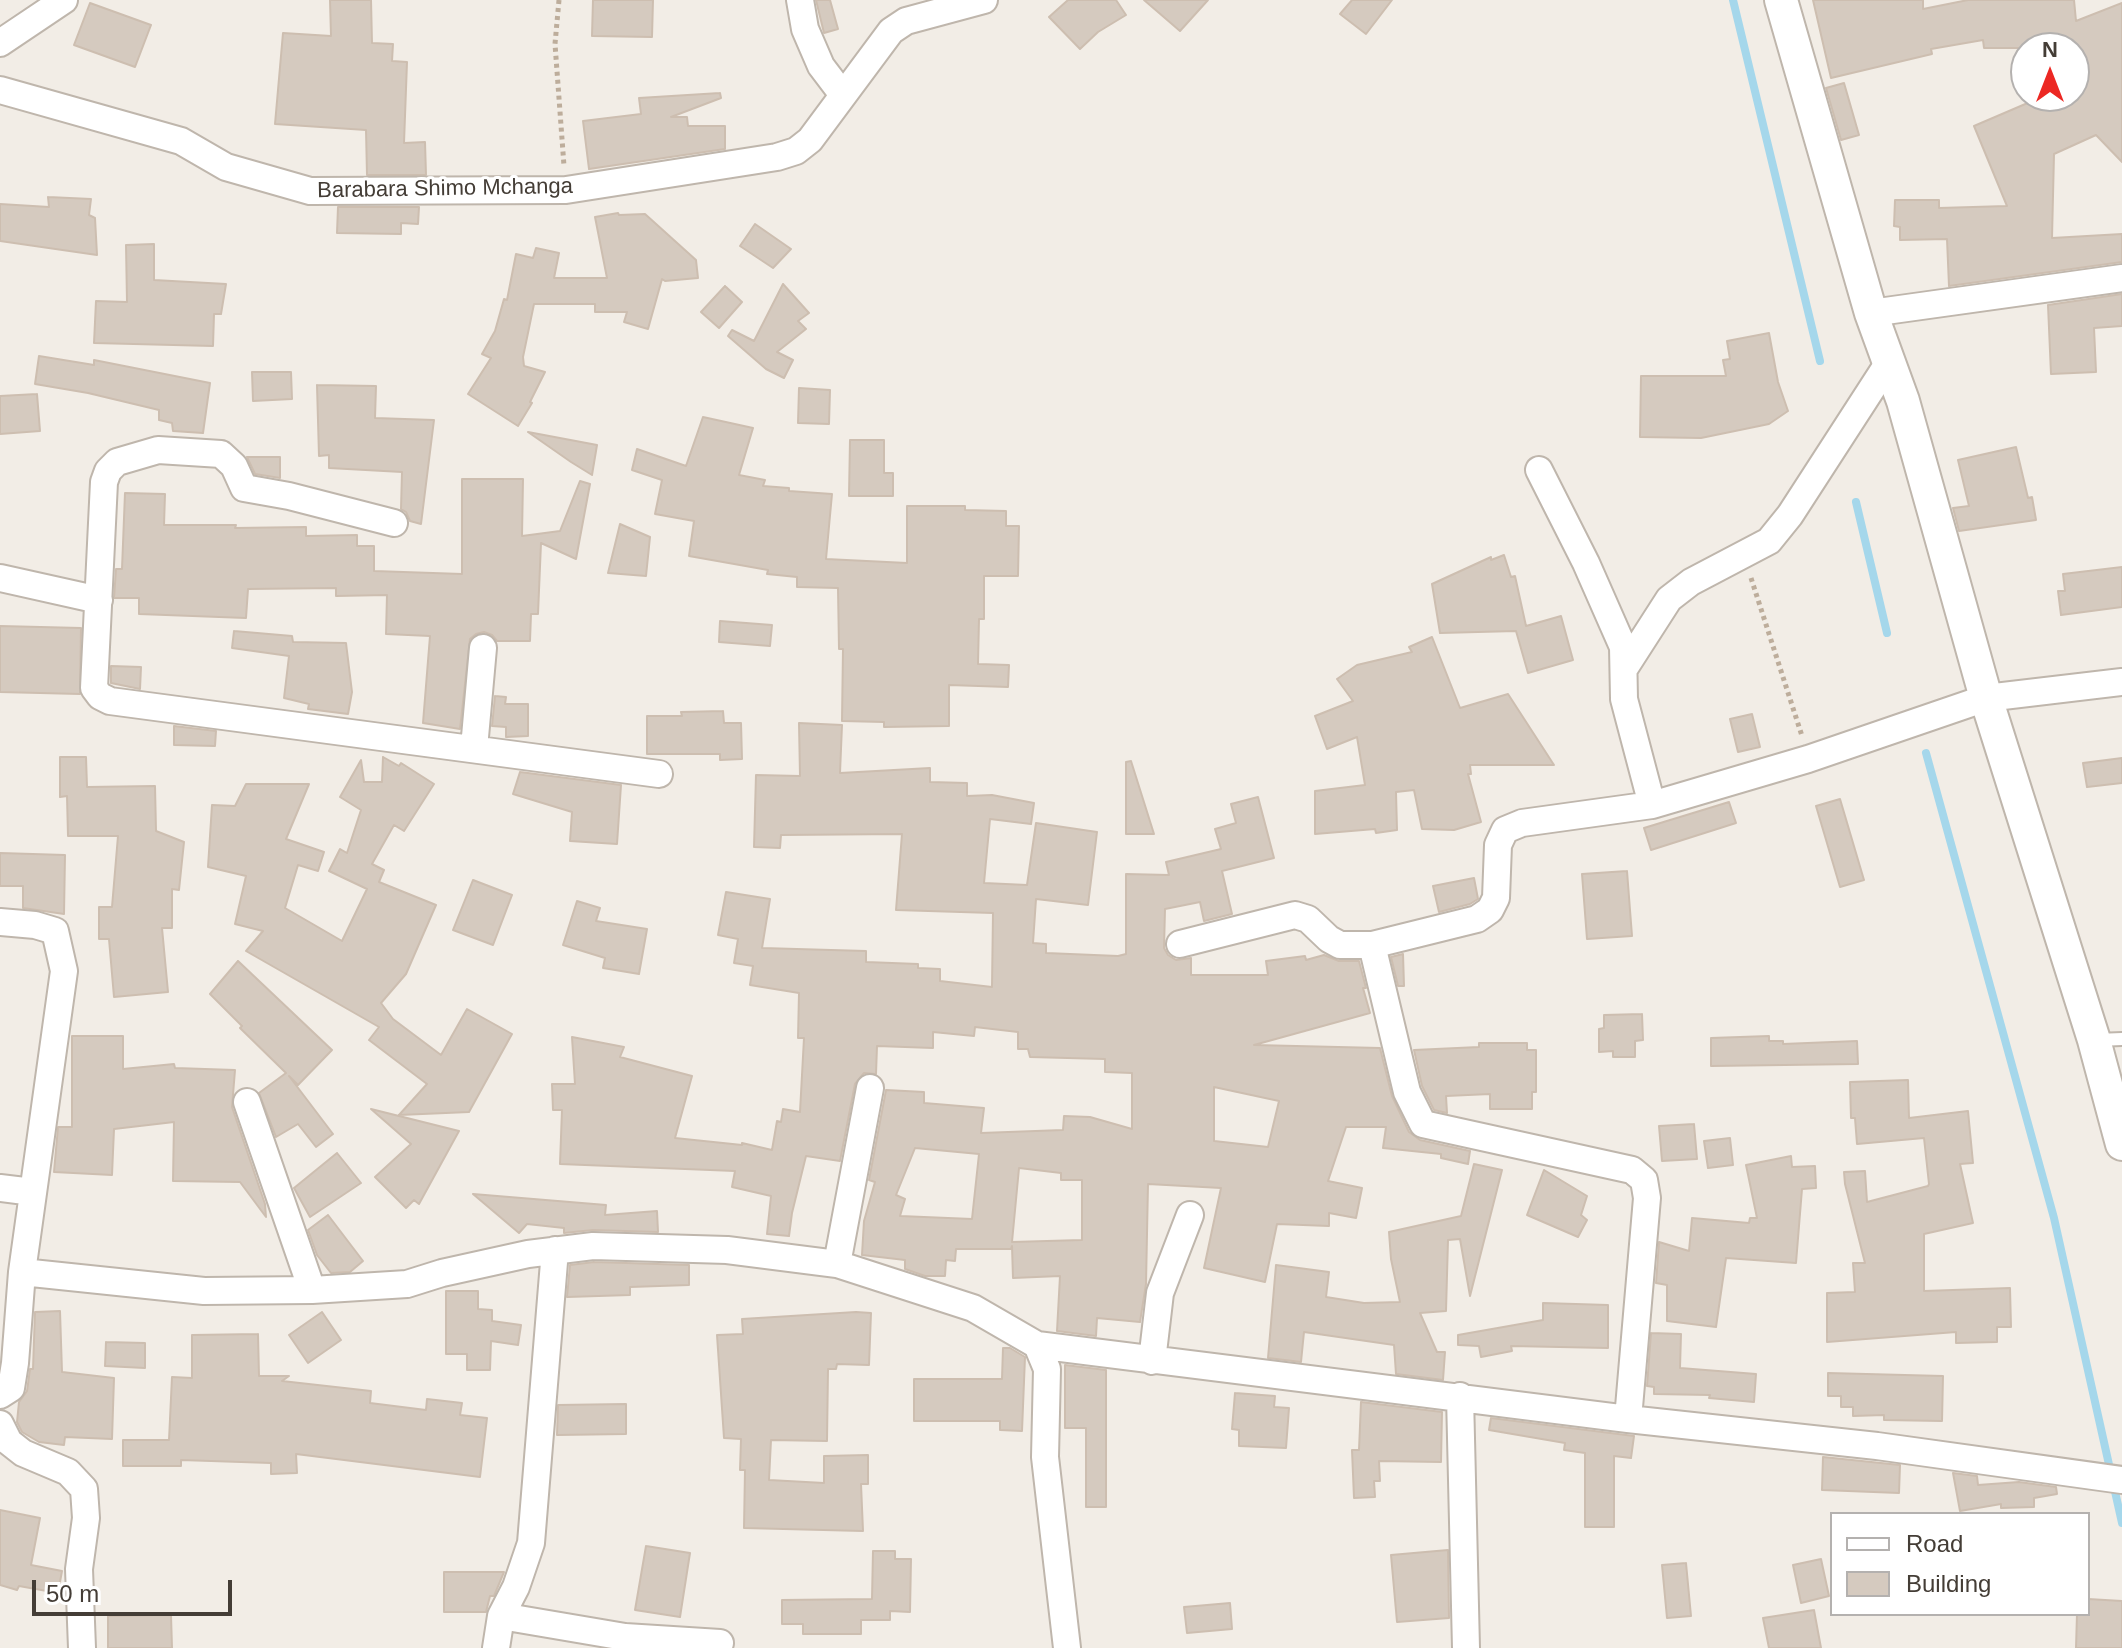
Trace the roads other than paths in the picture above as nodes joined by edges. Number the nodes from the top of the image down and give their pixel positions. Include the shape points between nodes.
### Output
1 (64, 0) edge
2 (800, 0) edge
3 (984, 0) edge
4 (1781, 0) edge
5 (0, 43) edge
6 (0, 90) edge
7 (843, 95) junction
8 (2122, 278) edge
9 (1871, 313) junction
10 (1889, 362) junction
11 (1539, 470) dead end
12 (394, 523) dead end
13 (0, 578) edge
14 (99, 600) junction
15 (483, 648) dead end
16 (1624, 669) junction
17 (2122, 682) edge
18 (1986, 698) junction
19 (474, 748) junction
20 (659, 774) dead end
21 (1652, 805) junction
22 (0, 922) edge
23 (1180, 944) dead end
24 (1372, 945) junction
25 (2108, 1040) edge
26 (870, 1088) dead end
27 (247, 1102) dead end
28 (2122, 1144) edge
29 (0, 1188) edge
30 (33, 1192) junction
31 (1190, 1215) dead end
32 (555, 1250) junction
33 (837, 1264) junction
34 (22, 1272) junction
35 (312, 1290) junction
36 (1037, 1345) junction
37 (1152, 1361) junction
38 (0, 1395) edge
39 (1460, 1396) junction
40 (1628, 1419) junction
41 (0, 1424) edge
42 (2122, 1480) edge
43 (501, 1616) junction
44 (720, 1643) dead end
45 (82, 1648) edge
46 (496, 1648) edge
47 (1067, 1648) edge
48 (1466, 1648) edge

1 - 5 street
2 - 7 street via 805,29 821,66
3 - 7 street, Barabara Shimo Mchanga via 906,21 891,31
4 - 9 street
6 - 7 street, Barabara Shimo Mchanga via 181,141 226,167 310,191 566,190 777,157 810,140
8 - 9 street
9 - 10 street
10 - 16 street via 1769,541 1669,599
10 - 18 street
11 - 16 street via 1623,647
12 - 14 street via 244,488 234,466 221,454 158,450 117,462 108,471
13 - 14 street
14 - 19 street via 94,688 110,701
15 - 19 street
16 - 21 street via 1626,711
17 - 18 street
18 - 21 street
18 - 25 street
19 - 20 street
21 - 24 street via 1522,823 1505,830 1498,845 1496,898 1490,910 1477,919
22 - 30 street via 55,931 64,971
23 - 24 street via 1295,915 1340,945
24 - 40 street via 1407,1092 1423,1124 1632,1170 1644,1180 1647,1198
25 - 28 street
26 - 33 street
27 - 35 street
29 - 30 street
30 - 34 street
31 - 37 street via 1160,1293
32 - 33 street via 727,1250
32 - 35 street via 407,1284
32 - 43 street via 531,1543
33 - 36 street via 973,1308
34 - 35 street via 204,1291
34 - 38 street via 11,1388
36 - 37 street
36 - 47 street via 1047,1369 1045,1457
37 - 39 street
39 - 40 street
39 - 48 street
40 - 42 street
41 - 45 street via 9,1442 23,1453 68,1472 84,1489
43 - 44 street via 625,1637
43 - 46 street

